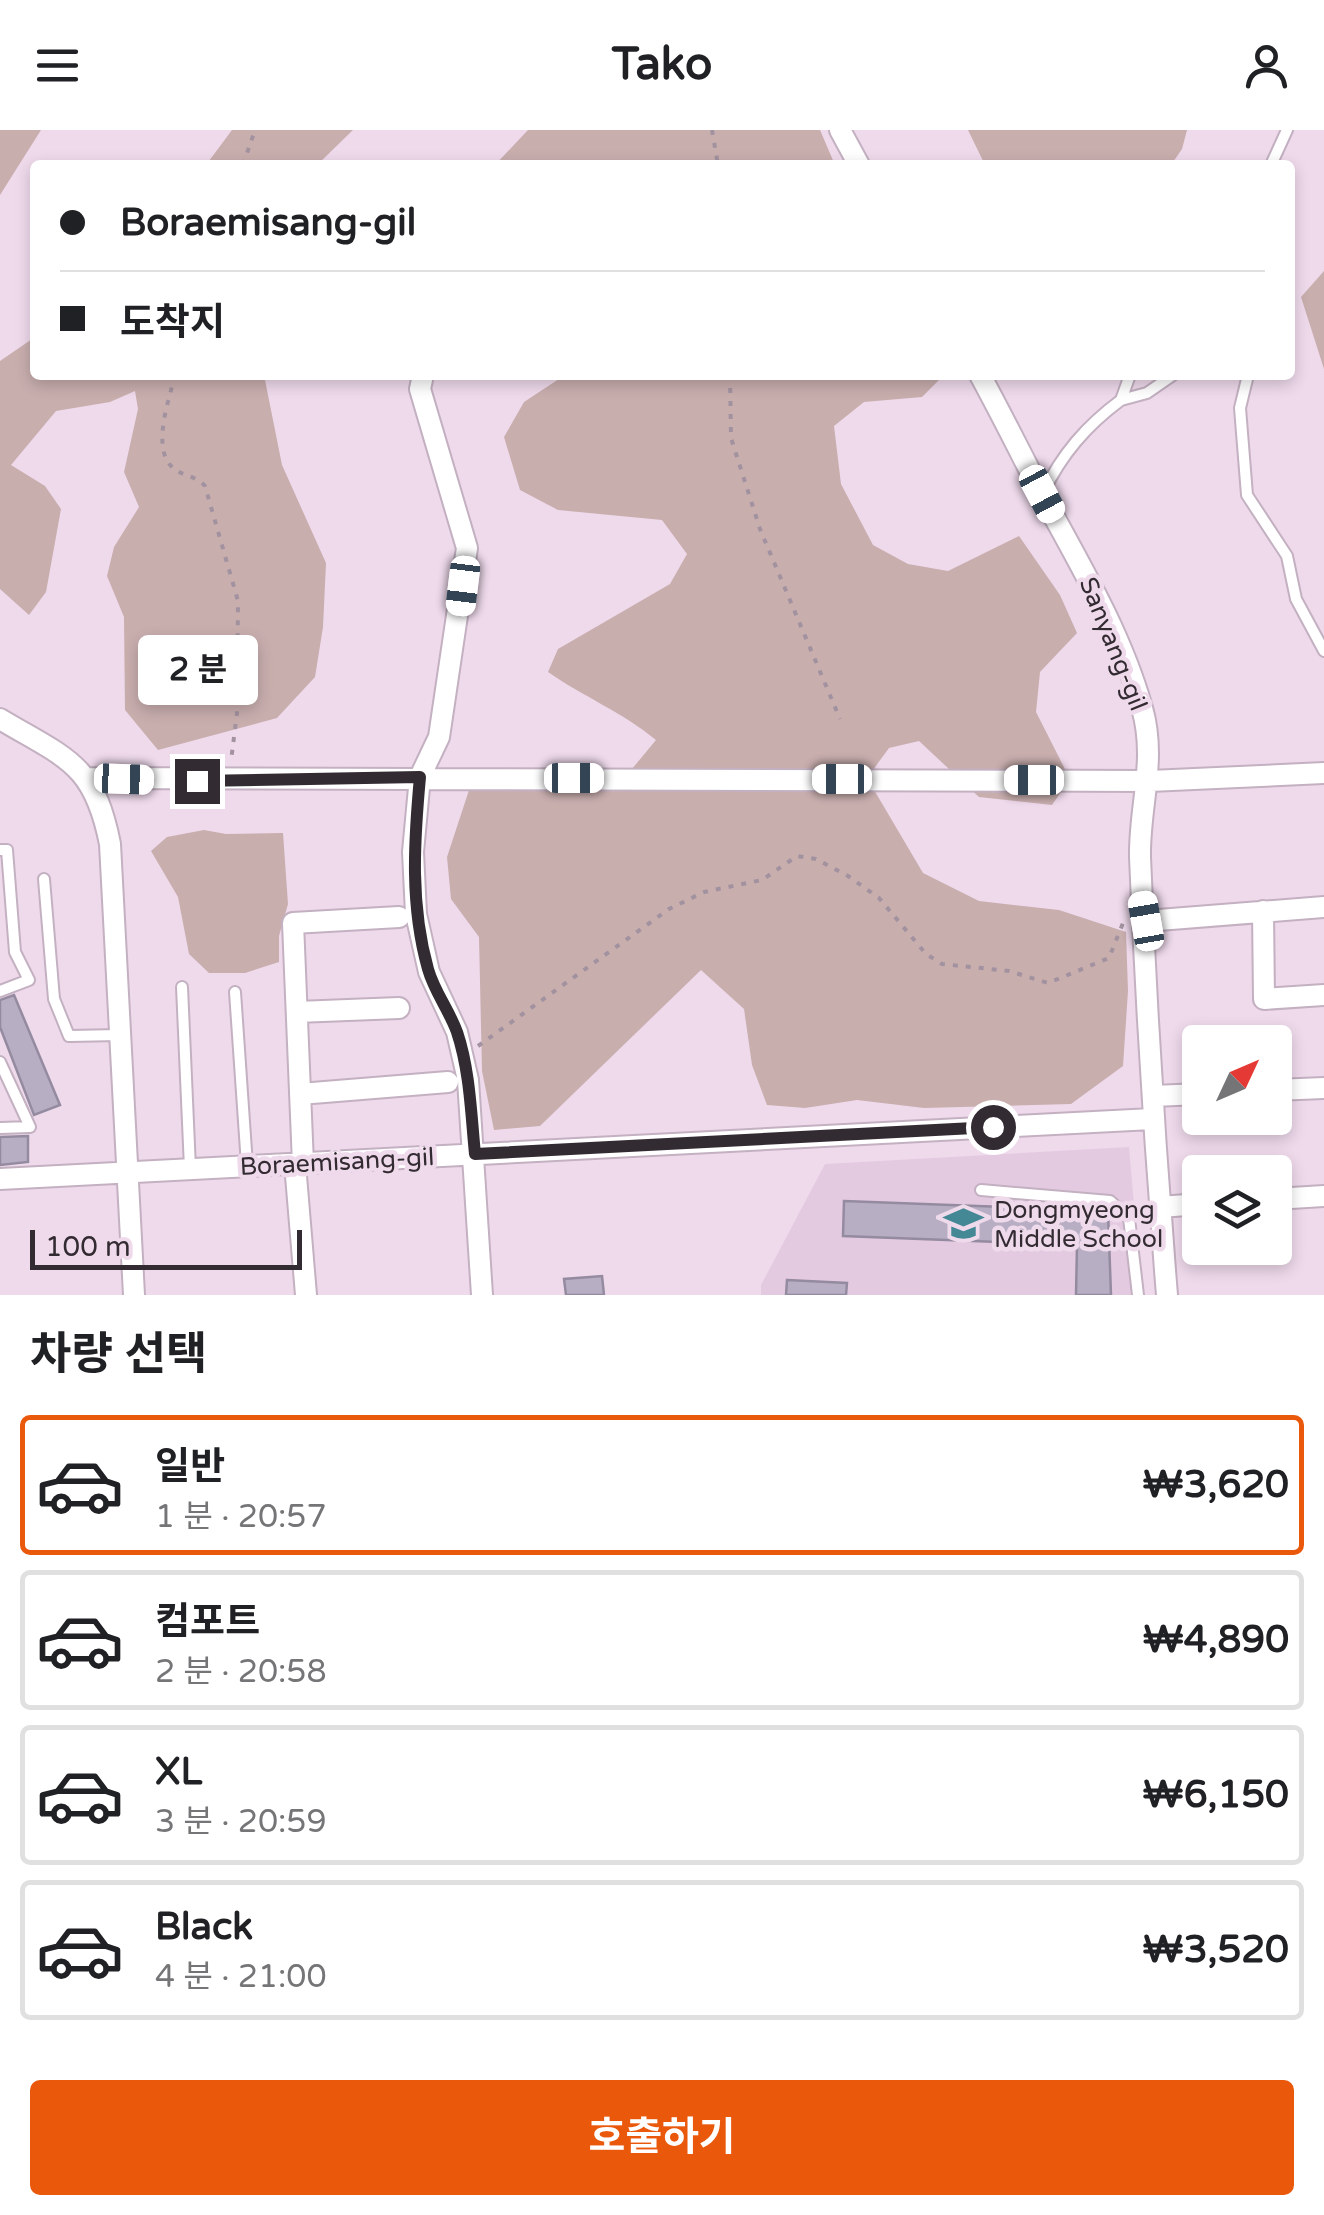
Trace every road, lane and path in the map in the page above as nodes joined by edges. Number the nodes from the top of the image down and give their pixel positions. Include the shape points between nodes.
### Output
1 (255, 130) edge
2 (712, 130) edge
3 (840, 130) edge
4 (1286, 130) edge
5 (245, 160) edge
6 (717, 160) edge
7 (855, 160) edge
8 (1274, 160) edge
9 (173, 380) edge
10 (422, 380) edge
11 (730, 380) edge
12 (983, 380) edge
13 (1128, 380) edge
14 (1166, 380) edge
15 (1247, 380) edge
16 (1122, 400) junction
17 (1042, 494) junction
18 (1324, 650) edge
19 (0, 718) edge
20 (840, 719) dead end
21 (1324, 774) edge
22 (420, 777) junction
23 (88, 778) junction
24 (1150, 781) junction
25 (233, 782) junction
26 (0, 850) edge
27 (44, 880) dead end
28 (1142, 894) junction
29 (1324, 907) edge
30 (1263, 911) junction
31 (399, 918) dead end
32 (1146, 921) junction
33 (182, 987) dead end
34 (0, 991) edge
35 (235, 992) dead end
36 (1324, 995) edge
37 (399, 1008) dead end
38 (297, 1012) junction
39 (121, 1035) junction
40 (462, 1054) junction
41 (0, 1062) edge
42 (448, 1082) dead end
43 (1324, 1088) edge
44 (1292, 1089) edge
45 (300, 1094) junction
46 (1182, 1095) edge
47 (1152, 1096) junction
48 (1152, 1118) junction
49 (0, 1128) edge
50 (475, 1154) junction
51 (299, 1164) junction
52 (248, 1166) junction
53 (190, 1169) junction
54 (128, 1172) junction
55 (0, 1180) edge
56 (981, 1190) dead end
57 (1324, 1196) edge
58 (1292, 1198) edge
59 (1182, 1205) edge
60 (1160, 1207) junction
61 (134, 1295) edge
62 (306, 1295) edge
63 (482, 1295) edge
64 (1138, 1295) edge
65 (1167, 1295) edge

1 - 5 path
2 - 6 path
3 - 7 street
4 - 8 lane
9 - 25 path via 164,409 168,460 205,486 238,601
10 - 22 street via 467,548 440,738
11 - 20 path via 730,438 754,512
12 - 17 street, Sanyang-gil
13 - 16 lane
14 - 16 lane
15 - 18 lane via 1240,408 1247,495 1287,556 1296,598
16 - 17 lane via 1088,424
17 - 24 street, Sanyang-gil via 1098,598 1143,708
19 - 23 street
21 - 24 street
22 - 24 street
22 - 25 street
22 - 40 street via 416,914 428,972
23 - 25 street
23 - 39 street via 110,844
24 - 28 street, Sanyang-gil via 1139,823
26 - 34 lane via 7,850 15,952 29,980
27 - 39 lane via 54,999 69,1036
28 - 32 street, Sanyang-gil
28 - 40 path via 1108,958 1048,984 1010,971 942,964 878,898 832,868 797,856 762,880 704,892 669,909
29 - 30 street
30 - 32 street
30 - 36 street via 1264,999
31 - 38 street via 294,923
32 - 47 street, Sanyang-gil
33 - 53 lane
35 - 52 lane
37 - 38 street
38 - 45 street
39 - 54 street
40 - 50 street
41 - 49 lane via 30,1127
42 - 45 street
43 - 44 street
45 - 51 street
46 - 47 street
47 - 48 street, Sanyang-gil
48 - 50 street, Boraemisang-gil
48 - 60 street, Sanyang-gil
50 - 51 street, Boraemisang-gil
50 - 63 street
51 - 52 street, Boraemisang-gil
51 - 62 street
52 - 53 street, Boraemisang-gil
53 - 54 street, Boraemisang-gil
54 - 55 street, Boraemisang-gil
54 - 61 street
56 - 64 lane via 1110,1201 1129,1218
57 - 58 street
59 - 60 street
60 - 65 street, Sanyang-gil

